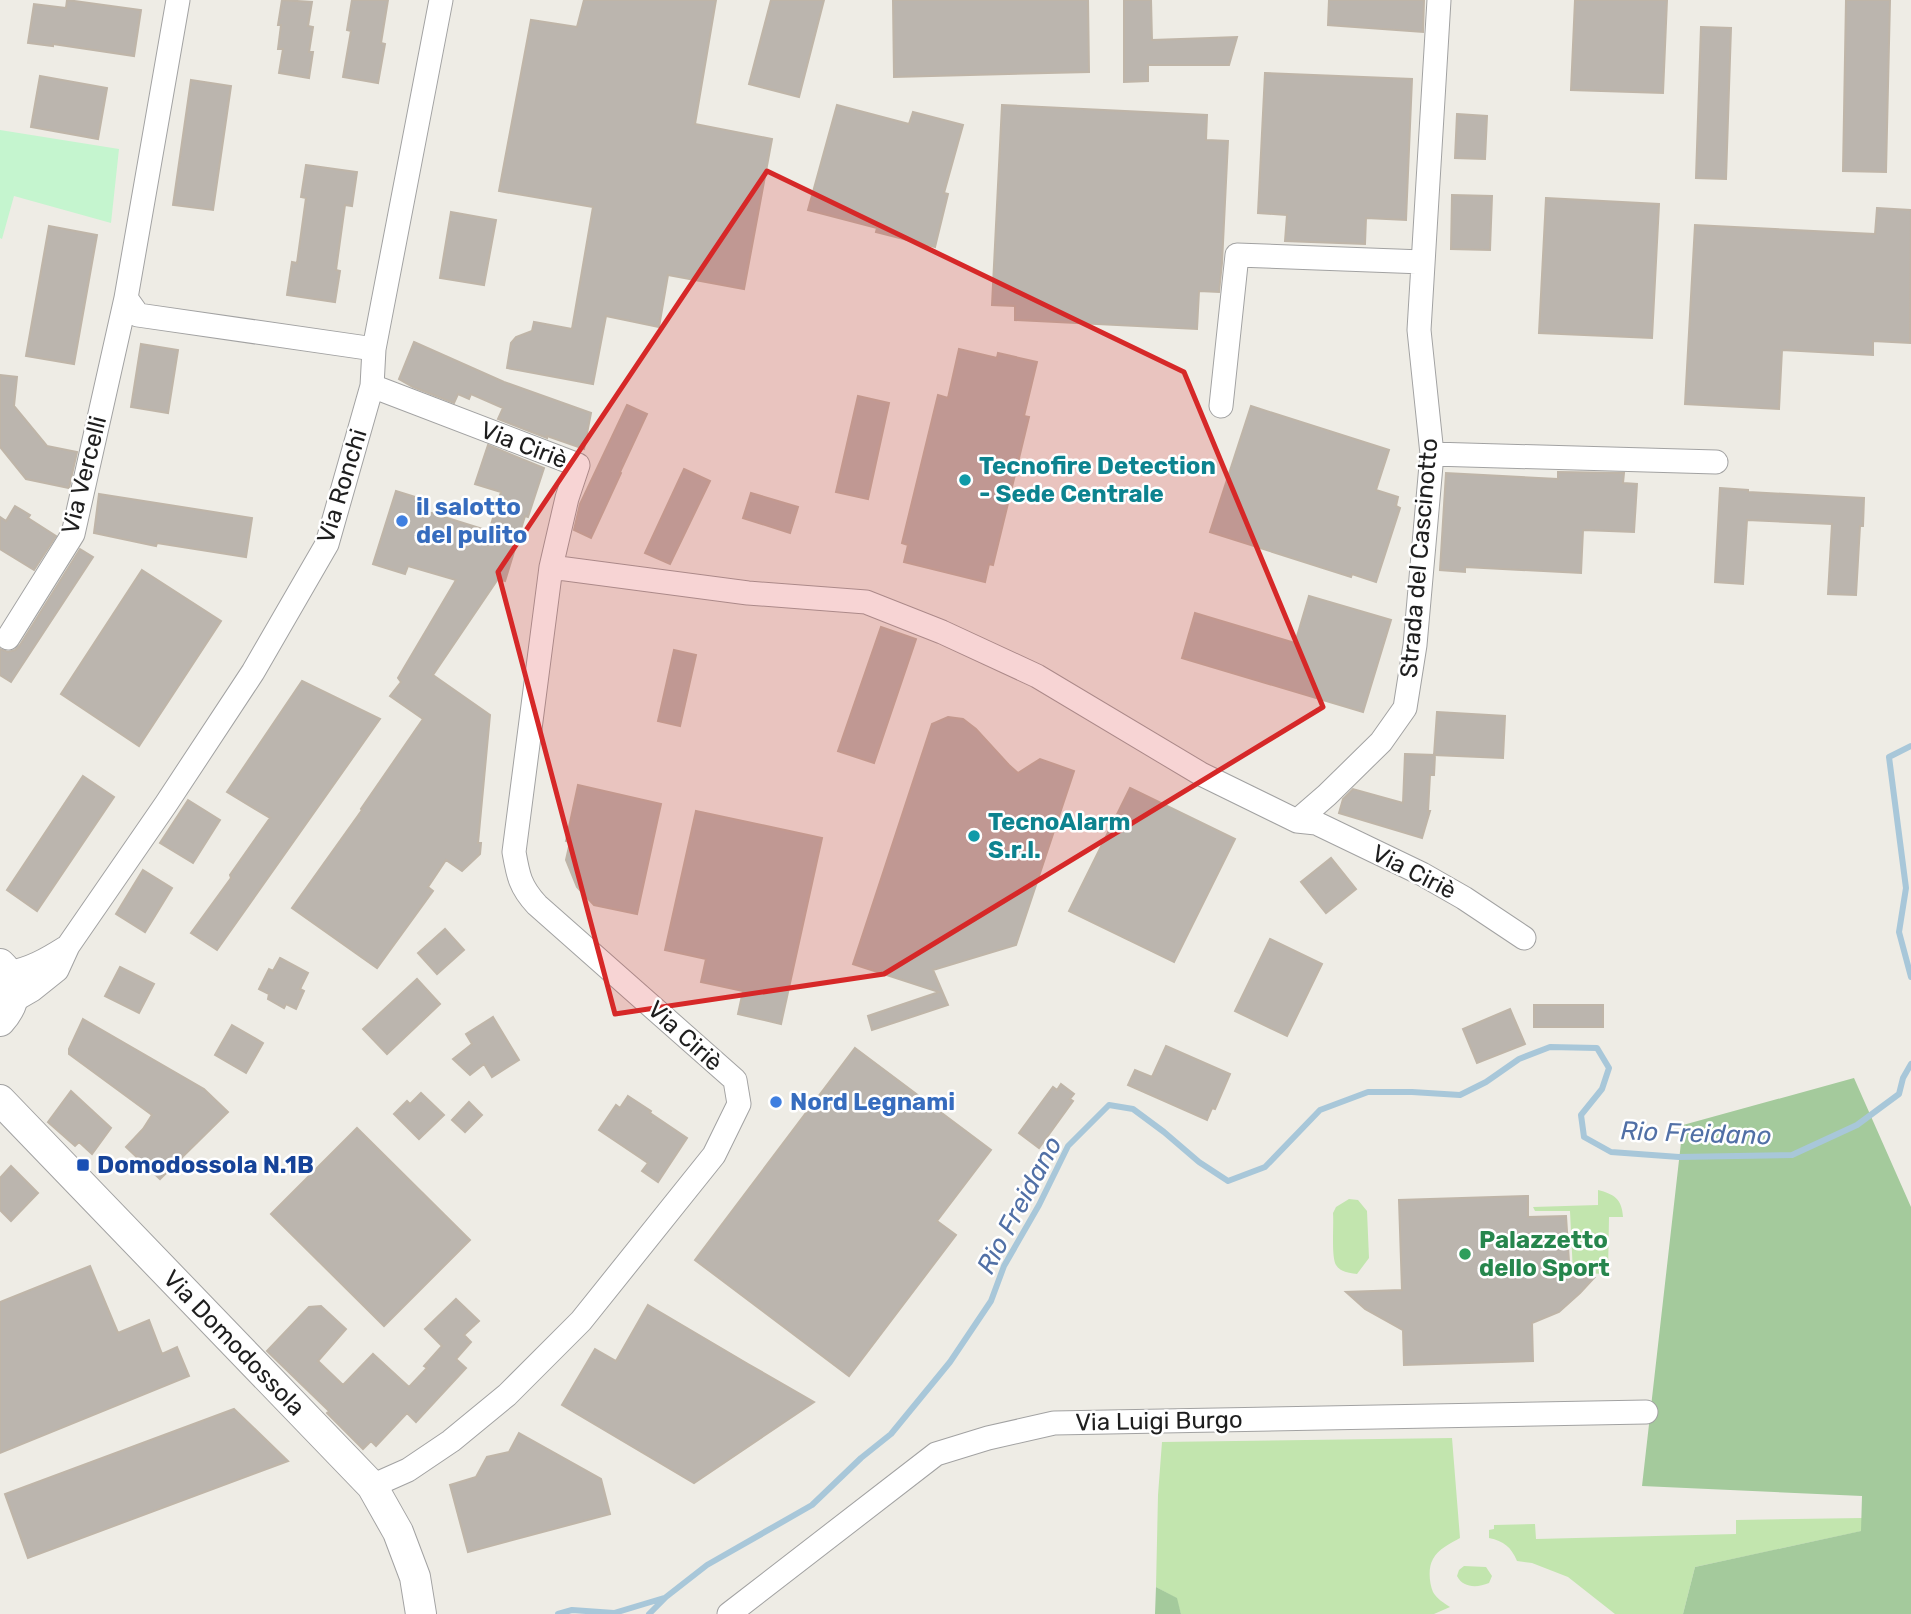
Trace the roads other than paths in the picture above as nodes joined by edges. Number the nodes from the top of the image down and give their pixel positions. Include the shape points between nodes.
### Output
1 (178, 0) edge
2 (441, 0) edge
3 (1439, 0) edge
4 (1423, 262) junction
5 (126, 298) junction
6 (374, 349) junction
7 (372, 386) junction
8 (1221, 407) dead end
9 (1432, 454) junction
10 (1716, 462) dead end
11 (551, 567) junction
12 (8, 638) dead end
13 (1297, 821) junction
14 (1524, 938) dead end
15 (5, 990) edge
16 (0, 1100) edge
17 (1646, 1412) dead end
18 (372, 1486) junction
19 (422, 1614) edge
20 (729, 1614) edge

1 - 5 street, Via Vercelli
2 - 6 street, Via Ronchi
3 - 4 street, Strada del Cascinotto
4 - 8 street via 1237,255
4 - 9 street, Strada del Cascinotto via 1419,330
5 - 6 street via 138,314
5 - 12 street, Via Vercelli via 73,534
6 - 7 street, Via Ronchi
7 - 11 street, Via Ciriè via 578,466
7 - 15 street, Via Ronchi via 327,544 253,671 68,946 57,970 32,990
9 - 10 street
9 - 13 street, Strada del Cascinotto via 1405,708 1381,742
11 - 13 street, Via Ciriè via 748,593 866,602 1037,676 1200,774
11 - 18 street, Via Ciriè via 513,852 518,877 537,905 735,1080 739,1104 714,1155 581,1321 507,1395 451,1441 408,1470
13 - 14 street, Via Ciriè via 1316,823 1422,874
16 - 18 street, Via Domodossola
17 - 20 street, Via Luigi Burgo via 1054,1423 936,1454
18 - 19 street, Via Domodossola via 398,1532 415,1577

